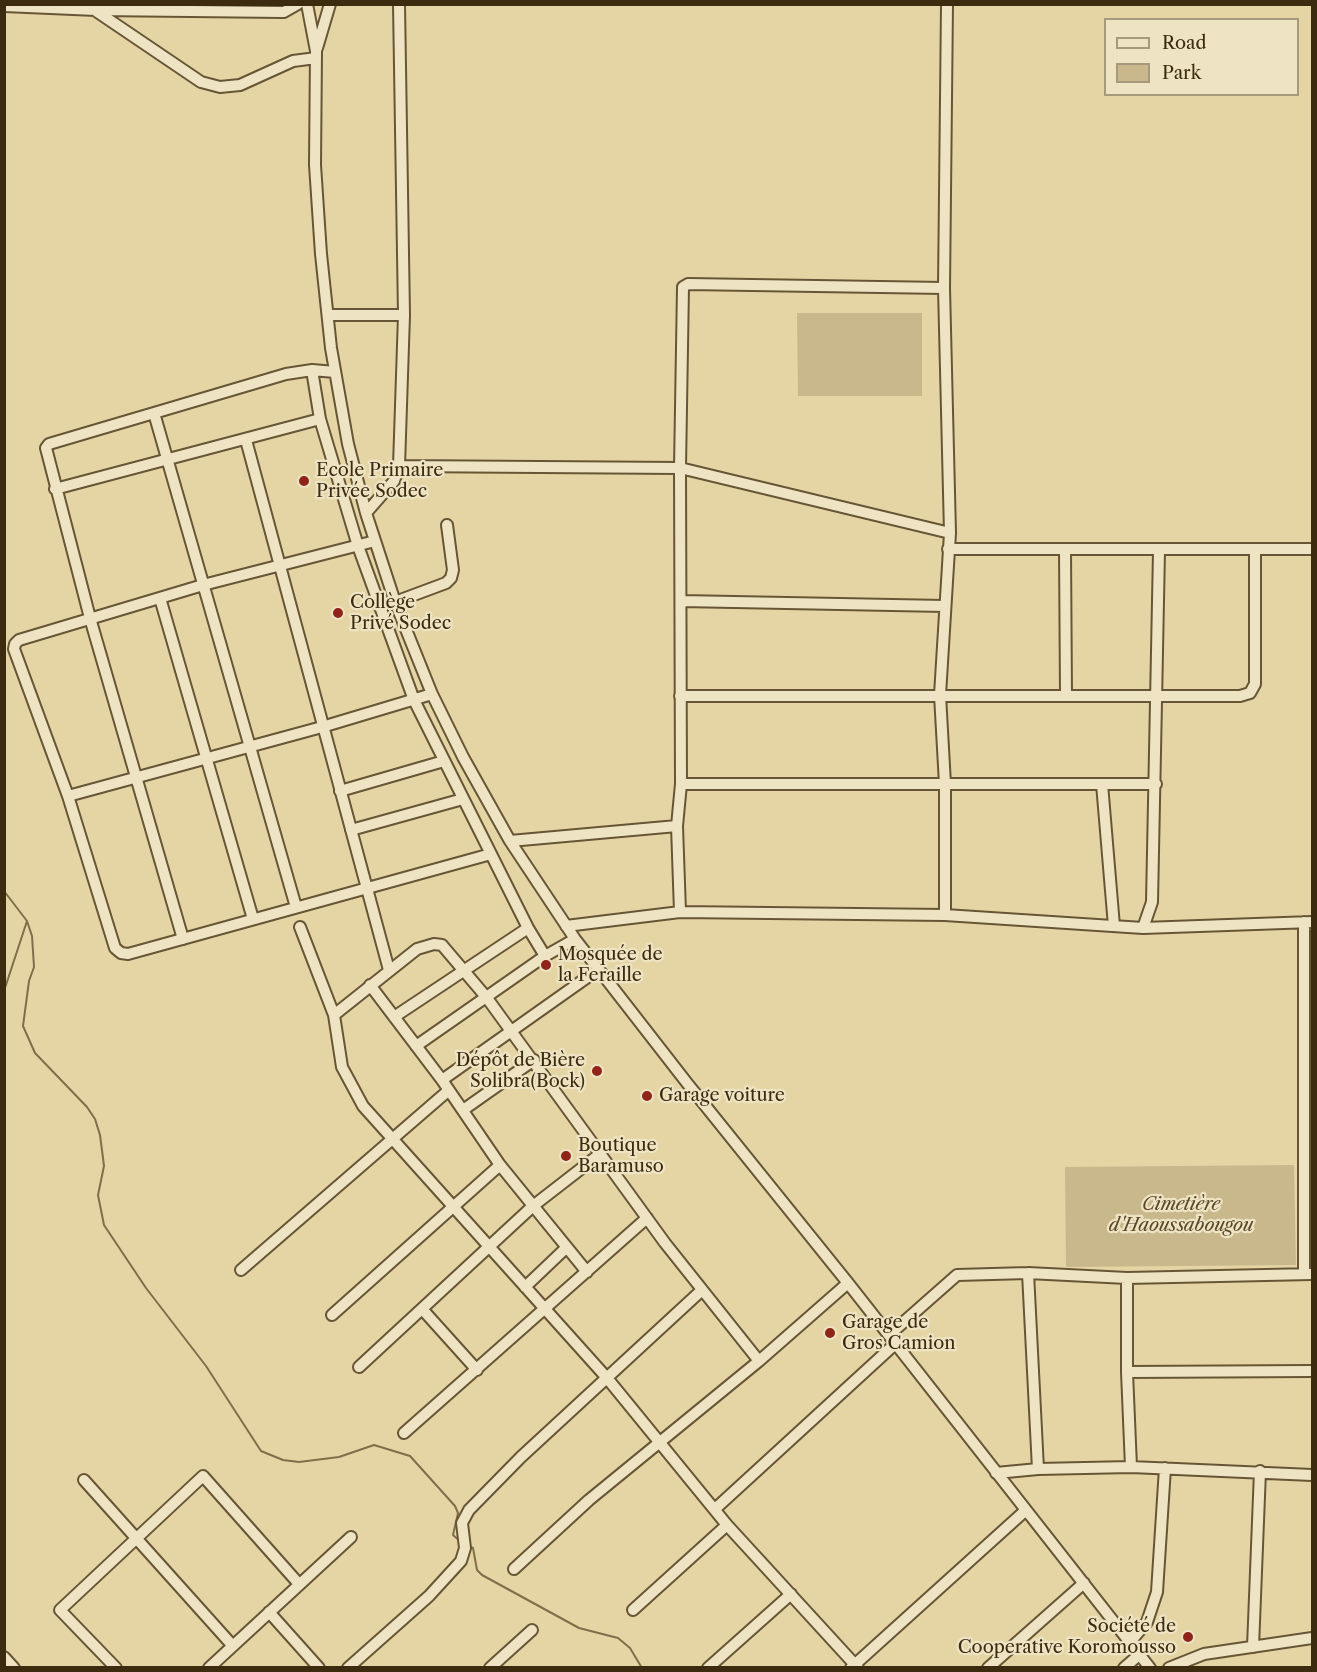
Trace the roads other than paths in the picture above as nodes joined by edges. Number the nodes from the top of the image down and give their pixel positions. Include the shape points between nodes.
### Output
1 (298, 4) edge
2 (308, 4) edge
3 (330, 4) edge
4 (399, 4) edge
5 (947, 4) edge
6 (4, 6) edge
7 (74, 7) edge
8 (96, 10) junction
9 (316, 54) junction
10 (944, 288) junction
11 (327, 315) junction
12 (404, 315) junction
13 (312, 370) junction
14 (335, 372) junction
15 (154, 413) junction
16 (320, 419) junction
17 (246, 440) junction
18 (167, 460) junction
19 (399, 465) junction
20 (680, 468) junction
21 (55, 489) junction
22 (366, 513) junction
23 (447, 525) dead end
24 (950, 532) junction
25 (375, 541) junction
26 (358, 546) junction
27 (948, 549) junction
28 (1312, 549) edge
29 (1065, 550) junction
30 (1159, 550) junction
31 (1255, 550) junction
32 (280, 564) junction
33 (203, 585) junction
34 (160, 598) junction
35 (681, 601) junction
36 (395, 602) junction
37 (945, 606) junction
38 (90, 618) junction
39 (432, 693) junction
40 (940, 695) junction
41 (681, 696) junction
42 (1066, 696) junction
43 (1157, 698) junction
44 (414, 700) junction
45 (322, 727) junction
46 (249, 746) junction
47 (207, 758) junction
48 (444, 761) junction
49 (136, 778) junction
50 (681, 784) junction
51 (945, 784) junction
52 (1102, 784) junction
53 (1156, 784) junction
54 (340, 791) junction
55 (68, 796) junction
56 (463, 800) junction
57 (678, 826) junction
58 (351, 830) junction
59 (510, 841) junction
60 (491, 854) junction
61 (367, 887) junction
62 (296, 907) junction
63 (680, 912) junction
64 (945, 915) junction
65 (253, 919) junction
66 (1308, 922) edge
67 (566, 926) junction
68 (1114, 926) junction
69 (300, 927) dead end
70 (528, 928) junction
71 (1143, 928) junction
72 (183, 939) junction
73 (575, 939) junction
74 (545, 956) junction
75 (465, 969) junction
76 (599, 969) junction
77 (388, 970) junction
78 (370, 985) junction
79 (487, 998) junction
80 (334, 1015) junction
81 (394, 1017) junction
82 (511, 1030) junction
83 (416, 1046) junction
84 (534, 1060) junction
85 (442, 1080) junction
86 (449, 1090) junction
87 (463, 1110) junction
88 (392, 1140) junction
89 (1309, 1145) edge
90 (600, 1154) junction
91 (500, 1165) junction
92 (452, 1206) junction
93 (533, 1206) junction
94 (647, 1218) junction
95 (1308, 1235) edge
96 (488, 1246) junction
97 (566, 1248) junction
98 (241, 1270) dead end
99 (587, 1272) junction
100 (1028, 1273) junction
101 (1308, 1274) edge
102 (1127, 1278) junction
103 (848, 1283) junction
104 (525, 1287) junction
105 (702, 1290) junction
106 (423, 1310) junction
107 (546, 1310) junction
108 (332, 1315) dead end
109 (892, 1340) junction
110 (759, 1361) junction
111 (359, 1367) dead end
112 (477, 1370) junction
113 (1312, 1371) edge
114 (1127, 1372) junction
115 (607, 1378) junction
116 (405, 1433) dead end
117 (661, 1443) junction
118 (1131, 1467) junction
119 (1038, 1468) junction
120 (1165, 1468) junction
121 (1260, 1472) junction
122 (996, 1473) junction
123 (1312, 1474) edge
124 (84, 1480) dead end
125 (715, 1509) junction
126 (1026, 1510) junction
127 (727, 1525) junction
128 (137, 1537) junction
129 (351, 1537) dead end
130 (514, 1569) dead end
131 (1084, 1583) junction
132 (299, 1584) junction
133 (790, 1594) junction
134 (633, 1610) dead end
135 (268, 1612) junction
136 (532, 1630) dead end
137 (1312, 1638) edge
138 (1130, 1642) junction
139 (232, 1646) junction
140 (1252, 1647) junction
141 (1140, 1654) junction
142 (4, 1657) edge
143 (854, 1666) edge
144 (14, 1668) edge
145 (116, 1668) edge
146 (209, 1668) edge
147 (319, 1668) edge
148 (348, 1668) edge
149 (490, 1668) edge
150 (708, 1668) edge
151 (988, 1668) edge
152 (1124, 1668) edge
153 (1150, 1668) edge
154 (1169, 1668) edge

1 - 8 street via 284,12
2 - 9 street
3 - 9 street
4 - 12 street
5 - 10 street
6 - 7 street
7 - 8 street
8 - 9 street via 201,82 220,87 240,85
9 - 11 street via 315,165
10 - 20 street via 688,284 683,287
10 - 24 street
11 - 12 street
11 - 14 street
12 - 19 street
13 - 14 street
13 - 15 street
13 - 16 street
14 - 22 street
15 - 18 street
15 - 21 street via 50,444 45,453
16 - 17 street
16 - 26 street
17 - 18 street
17 - 32 street
18 - 21 street
18 - 33 street
19 - 20 street
19 - 22 street via 389,488
20 - 24 street
20 - 35 street
21 - 38 street
22 - 25 street
23 - 36 street via 451,578
24 - 27 street
25 - 26 street
25 - 36 street
26 - 32 street
26 - 44 street
27 - 29 street
27 - 37 street
28 - 31 street
29 - 30 street
29 - 42 street
30 - 31 street
30 - 43 street
31 - 43 street via 1255,684 1250,693
32 - 33 street
32 - 45 street
33 - 34 street
33 - 46 street
34 - 38 street
34 - 47 street
35 - 37 street
35 - 41 street
36 - 39 street
37 - 40 street
38 - 49 street
38 - 55 street via 20,640 14,649
39 - 44 street
39 - 59 street
40 - 41 street
40 - 42 street
40 - 51 street
41 - 50 street
42 - 43 street
43 - 53 street
44 - 45 street
44 - 48 street
45 - 46 street
45 - 54 street
46 - 47 street
46 - 62 street
47 - 49 street
47 - 65 street
48 - 54 street
48 - 56 street
49 - 55 street
49 - 72 street
50 - 51 street
50 - 57 street
51 - 52 street
51 - 64 street
52 - 53 street
52 - 68 street
53 - 71 street via 1152,902
54 - 58 street
55 - 72 street via 115,948 128,954
56 - 58 street
56 - 60 street
57 - 59 street
57 - 63 street
58 - 61 street
59 - 67 street
60 - 61 street
60 - 70 street
61 - 62 street
61 - 77 street
62 - 65 street
63 - 64 street
63 - 67 street
64 - 68 street
65 - 72 street
66 - 71 street
66 - 89 street
67 - 73 street
68 - 71 street
69 - 80 street
70 - 74 street
70 - 75 street
73 - 74 street
73 - 76 street
74 - 79 street
75 - 77 street via 442,945 434,944 417,949
75 - 79 street
75 - 81 street
76 - 82 street
76 - 103 street
77 - 78 street
78 - 80 street
78 - 81 street
79 - 82 street
79 - 83 street
80 - 88 street via 342,1066 363,1106
81 - 83 street
82 - 84 street
82 - 85 street
83 - 85 street
84 - 87 street
84 - 90 street
85 - 86 street
86 - 87 street
86 - 88 street
87 - 91 street
88 - 92 street
88 - 98 street
89 - 95 street
90 - 93 street
90 - 94 street
91 - 92 street
91 - 93 street
92 - 96 street
92 - 108 street
93 - 96 street
93 - 97 street
94 - 99 street
94 - 105 street
95 - 101 street
96 - 104 street
96 - 106 street
97 - 99 street
97 - 104 street
99 - 107 street
100 - 102 street
100 - 109 street via 957,1275
100 - 119 street
101 - 102 street
102 - 114 street
103 - 109 street
103 - 110 street
104 - 107 street
105 - 110 street
105 - 115 street
106 - 111 street
106 - 112 street
107 - 112 street
107 - 115 street
109 - 122 street
109 - 125 street
110 - 117 street
112 - 116 street
113 - 114 street
114 - 118 street
115 - 117 street
115 - 148 street via 469,1510 462,1523 465,1548 461,1562
117 - 125 street
117 - 130 street via 589,1500
118 - 119 street
118 - 120 street
119 - 122 street
120 - 121 street
120 - 138 street via 1158,1592 1147,1622
121 - 123 street
121 - 140 street
122 - 126 street
124 - 128 street
125 - 127 street
126 - 131 street
126 - 143 street
127 - 133 street
127 - 134 street
128 - 132 street via 202,1476
128 - 139 street
128 - 145 street via 60,1610
129 - 132 street
131 - 138 street
131 - 151 street
132 - 135 street
133 - 143 street
133 - 150 street
135 - 139 street
135 - 147 street
136 - 149 street
137 - 140 street
138 - 141 street
139 - 146 street
140 - 154 street via 1204,1654
141 - 152 street
141 - 153 street
142 - 144 street

